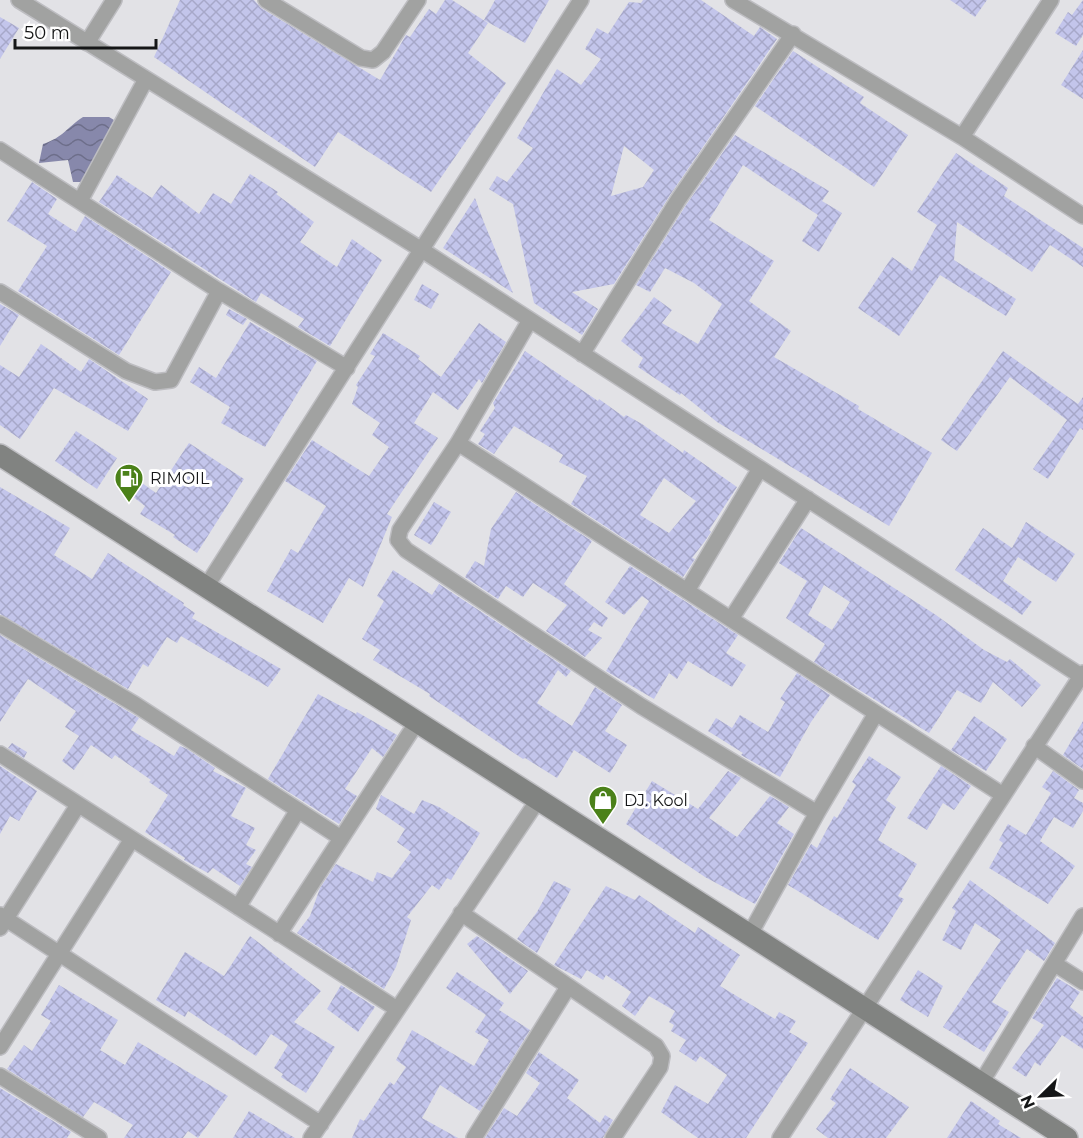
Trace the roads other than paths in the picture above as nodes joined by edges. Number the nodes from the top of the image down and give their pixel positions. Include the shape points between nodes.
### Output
1 (19, 0) edge
2 (114, 0) edge
3 (418, 0) edge
4 (582, 0) edge
5 (733, 0) edge
6 (1051, 0) edge
7 (273, 2) edge
8 (793, 34) junction
9 (87, 43) junction
10 (146, 80) junction
11 (962, 137) junction
12 (0, 150) edge
13 (80, 201) junction
14 (1083, 216) edge
15 (422, 250) junction
16 (219, 291) junction
17 (0, 292) edge
18 (530, 320) junction
19 (582, 354) junction
20 (346, 368) junction
21 (458, 443) junction
22 (0, 455) edge
23 (759, 470) junction
24 (808, 499) junction
25 (206, 587) junction
26 (687, 591) junction
27 (731, 620) junction
28 (0, 624) edge
29 (1082, 675) edge
30 (1077, 698) edge
31 (875, 715) junction
32 (417, 722) junction
33 (1034, 746) junction
34 (0, 754) edge
35 (1083, 781) edge
36 (1003, 795) junction
37 (537, 800) junction
38 (78, 805) junction
39 (298, 810) junction
40 (817, 813) junction
41 (341, 838) junction
42 (132, 839) junction
43 (238, 907) junction
44 (461, 914) junction
45 (1083, 916) edge
46 (2, 920) edge
47 (279, 934) junction
48 (750, 934) junction
49 (60, 953) junction
50 (1055, 963) junction
51 (1083, 982) edge
52 (568, 987) junction
53 (397, 1009) junction
54 (866, 1009) junction
55 (0, 1047) edge
56 (0, 1076) edge
57 (981, 1083) junction
58 (321, 1124) junction
59 (99, 1138) edge
60 (311, 1138) edge
61 (474, 1138) edge
62 (613, 1138) edge
63 (780, 1138) edge
64 (1067, 1138) edge

1 - 9 street
2 - 9 street
3 - 7 street via 383,52 373,60 361,58
4 - 15 street
5 - 8 street
6 - 11 street
8 - 11 street
8 - 19 street via 678,200
9 - 10 street
10 - 13 street
10 - 15 street
11 - 14 street
12 - 13 street
13 - 16 street
15 - 18 street
15 - 20 street
16 - 17 street via 171,380 155,382 126,371
16 - 20 street
18 - 19 street
18 - 21 street
19 - 23 street
20 - 25 street
21 - 26 street
21 - 40 street via 400,530 398,540 406,550 642,706
22 - 25 street
23 - 24 street
23 - 26 street
24 - 27 street
24 - 29 street
25 - 32 street
26 - 27 street
27 - 31 street
28 - 39 street via 136,705
29 - 30 street
30 - 33 street
31 - 36 street
31 - 40 street
32 - 37 street
32 - 41 street
33 - 35 street
33 - 36 street
34 - 38 street
36 - 54 street
37 - 44 street
37 - 48 street
38 - 42 street
38 - 46 street
39 - 41 street
39 - 43 street
40 - 48 street
41 - 47 street
42 - 43 street
42 - 49 street
43 - 47 street
44 - 52 street
44 - 53 street
45 - 50 street
46 - 49 street
47 - 53 street
48 - 54 street
49 - 55 street
49 - 58 street
50 - 51 street
50 - 57 street
52 - 61 street
52 - 62 street via 656,1046 662,1056 660,1067
53 - 58 street
54 - 57 street
54 - 63 street
56 - 59 street
57 - 64 street
58 - 60 street

